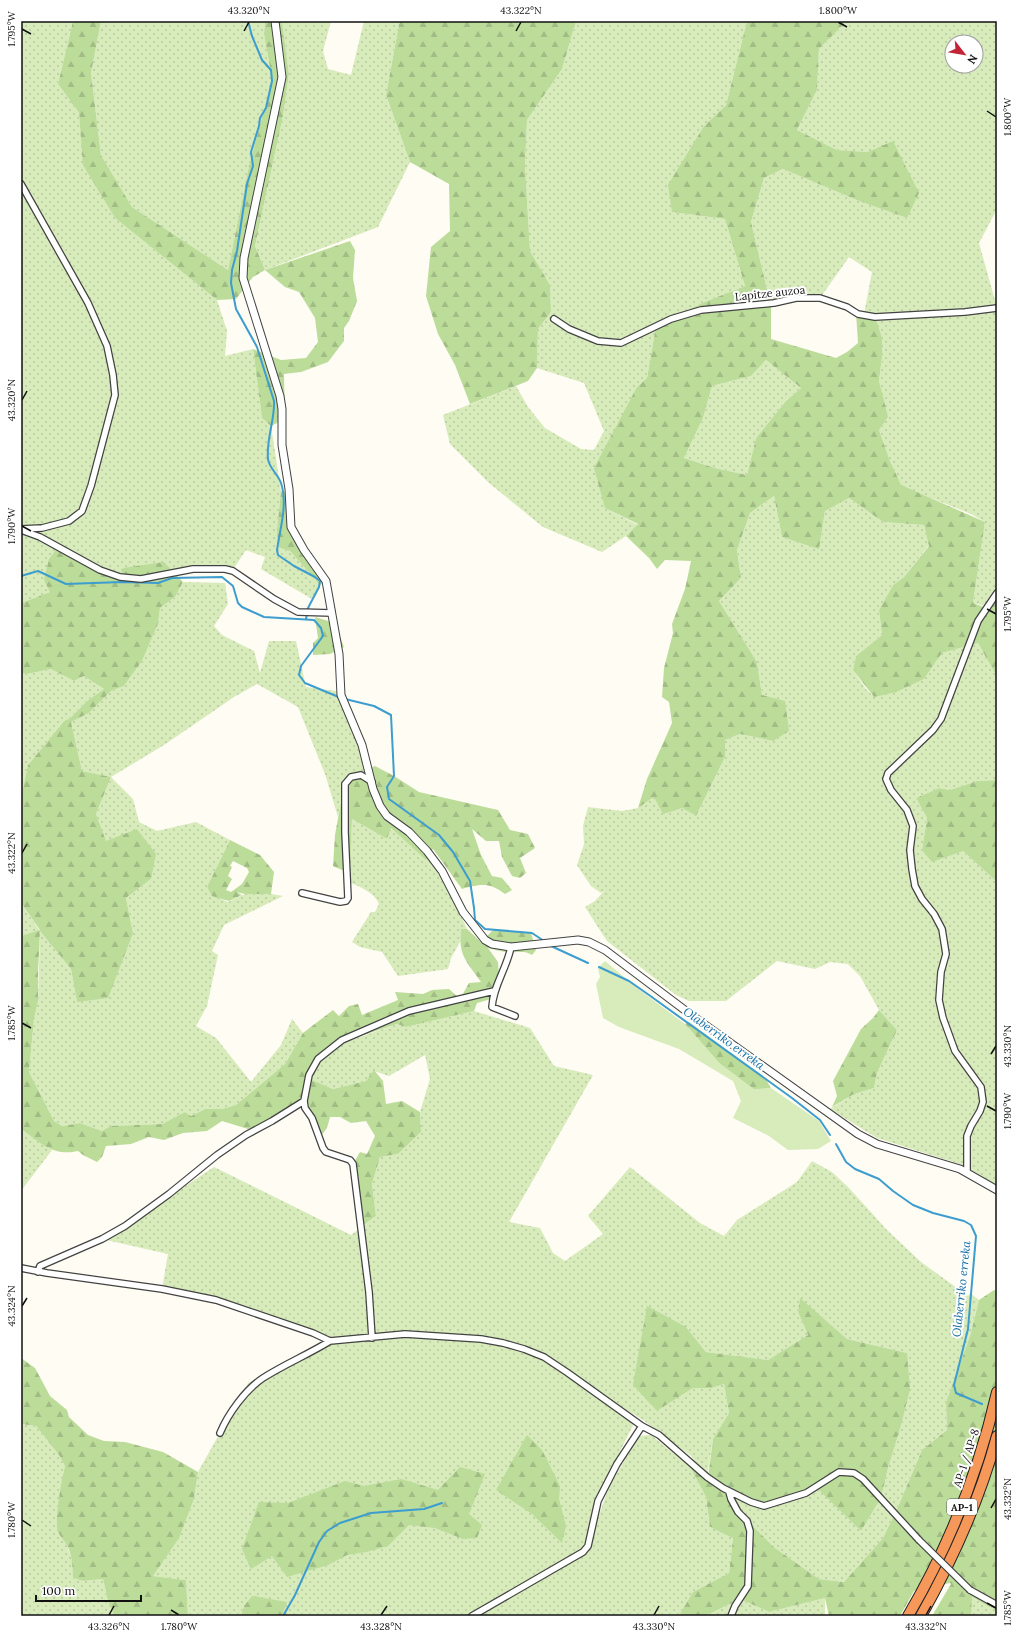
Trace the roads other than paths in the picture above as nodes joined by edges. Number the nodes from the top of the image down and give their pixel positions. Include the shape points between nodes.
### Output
1 (275, 21) edge
2 (21, 184) edge
3 (997, 308) edge
4 (554, 319) dead end
5 (21, 529) edge
6 (997, 593) edge
7 (332, 613) junction
8 (372, 782) junction
9 (302, 893) dead end
10 (511, 947) junction
11 (494, 991) junction
12 (515, 1016) dead end
13 (304, 1101) junction
14 (967, 1172) junction
15 (997, 1190) edge
16 (21, 1268) edge
17 (38, 1272) junction
18 (372, 1338) junction
19 (330, 1341) junction
20 (997, 1392) edge
21 (642, 1426) junction
22 (220, 1434) dead end
23 (997, 1436) edge
24 (729, 1492) junction
25 (997, 1605) edge
26 (472, 1616) edge
27 (731, 1616) edge
28 (908, 1616) edge
29 (921, 1616) edge

1 - 7 street via 282,77 244,258 243,278 280,396 282,445 289,489 291,527 326,581
2 - 5 street via 88,303 107,346 115,395 82,511 69,521 42,528
3 - 4 street, Lapitze auzoa via 875,317 858,314 847,307 820,298 796,298 774,303 701,310 671,319 621,343 598,341 569,329
5 - 7 street via 100,570 120,577 141,578 193,569 224,569 233,571 298,612
6 - 14 street via 978,621 941,719 886,779 891,790 907,810 913,826 910,850 915,886 942,929 946,954 940,972 939,1000 943,1018 955,1051 981,1087 983,1102 967,1136
7 - 8 street via 339,654 341,695 362,744
8 - 9 street via 361,775 351,777 345,784 348,898 340,902
8 - 10 street via 380,806 387,816 409,832 427,851 442,871 463,912 478,932 492,944
10 - 11 street via 509,958
10 - 14 street via 578,940 589,942 605,950 700,1022 858,1134 877,1144
11 - 12 street via 492,1007
11 - 13 street via 409,1011 342,1040 314,1065
13 - 17 street via 217,1155 125,1226 102,1240 40,1266
13 - 18 street via 326,1152 350,1160 353,1164 369,1292
14 - 15 street
16 - 17 street
17 - 19 street via 162,1289 216,1300
18 - 19 street
18 - 21 street via 405,1334 503,1342 544,1358
19 - 22 street via 262,1378 234,1410
20 - 28 highway, AP-1 / AP-8 / AP-1 via 979,1461 958,1517 936,1565
21 - 24 street via 659,1434
21 - 26 street via 617,1464 598,1501 588,1546 583,1552
23 - 29 highway, AP-1 / AP-8 / AP-1 via 966,1527
24 - 25 street, bridge via 764,1506 806,1493 839,1472 854,1473 863,1479 919,1540 970,1590
24 - 27 street via 750,1531 748,1586

